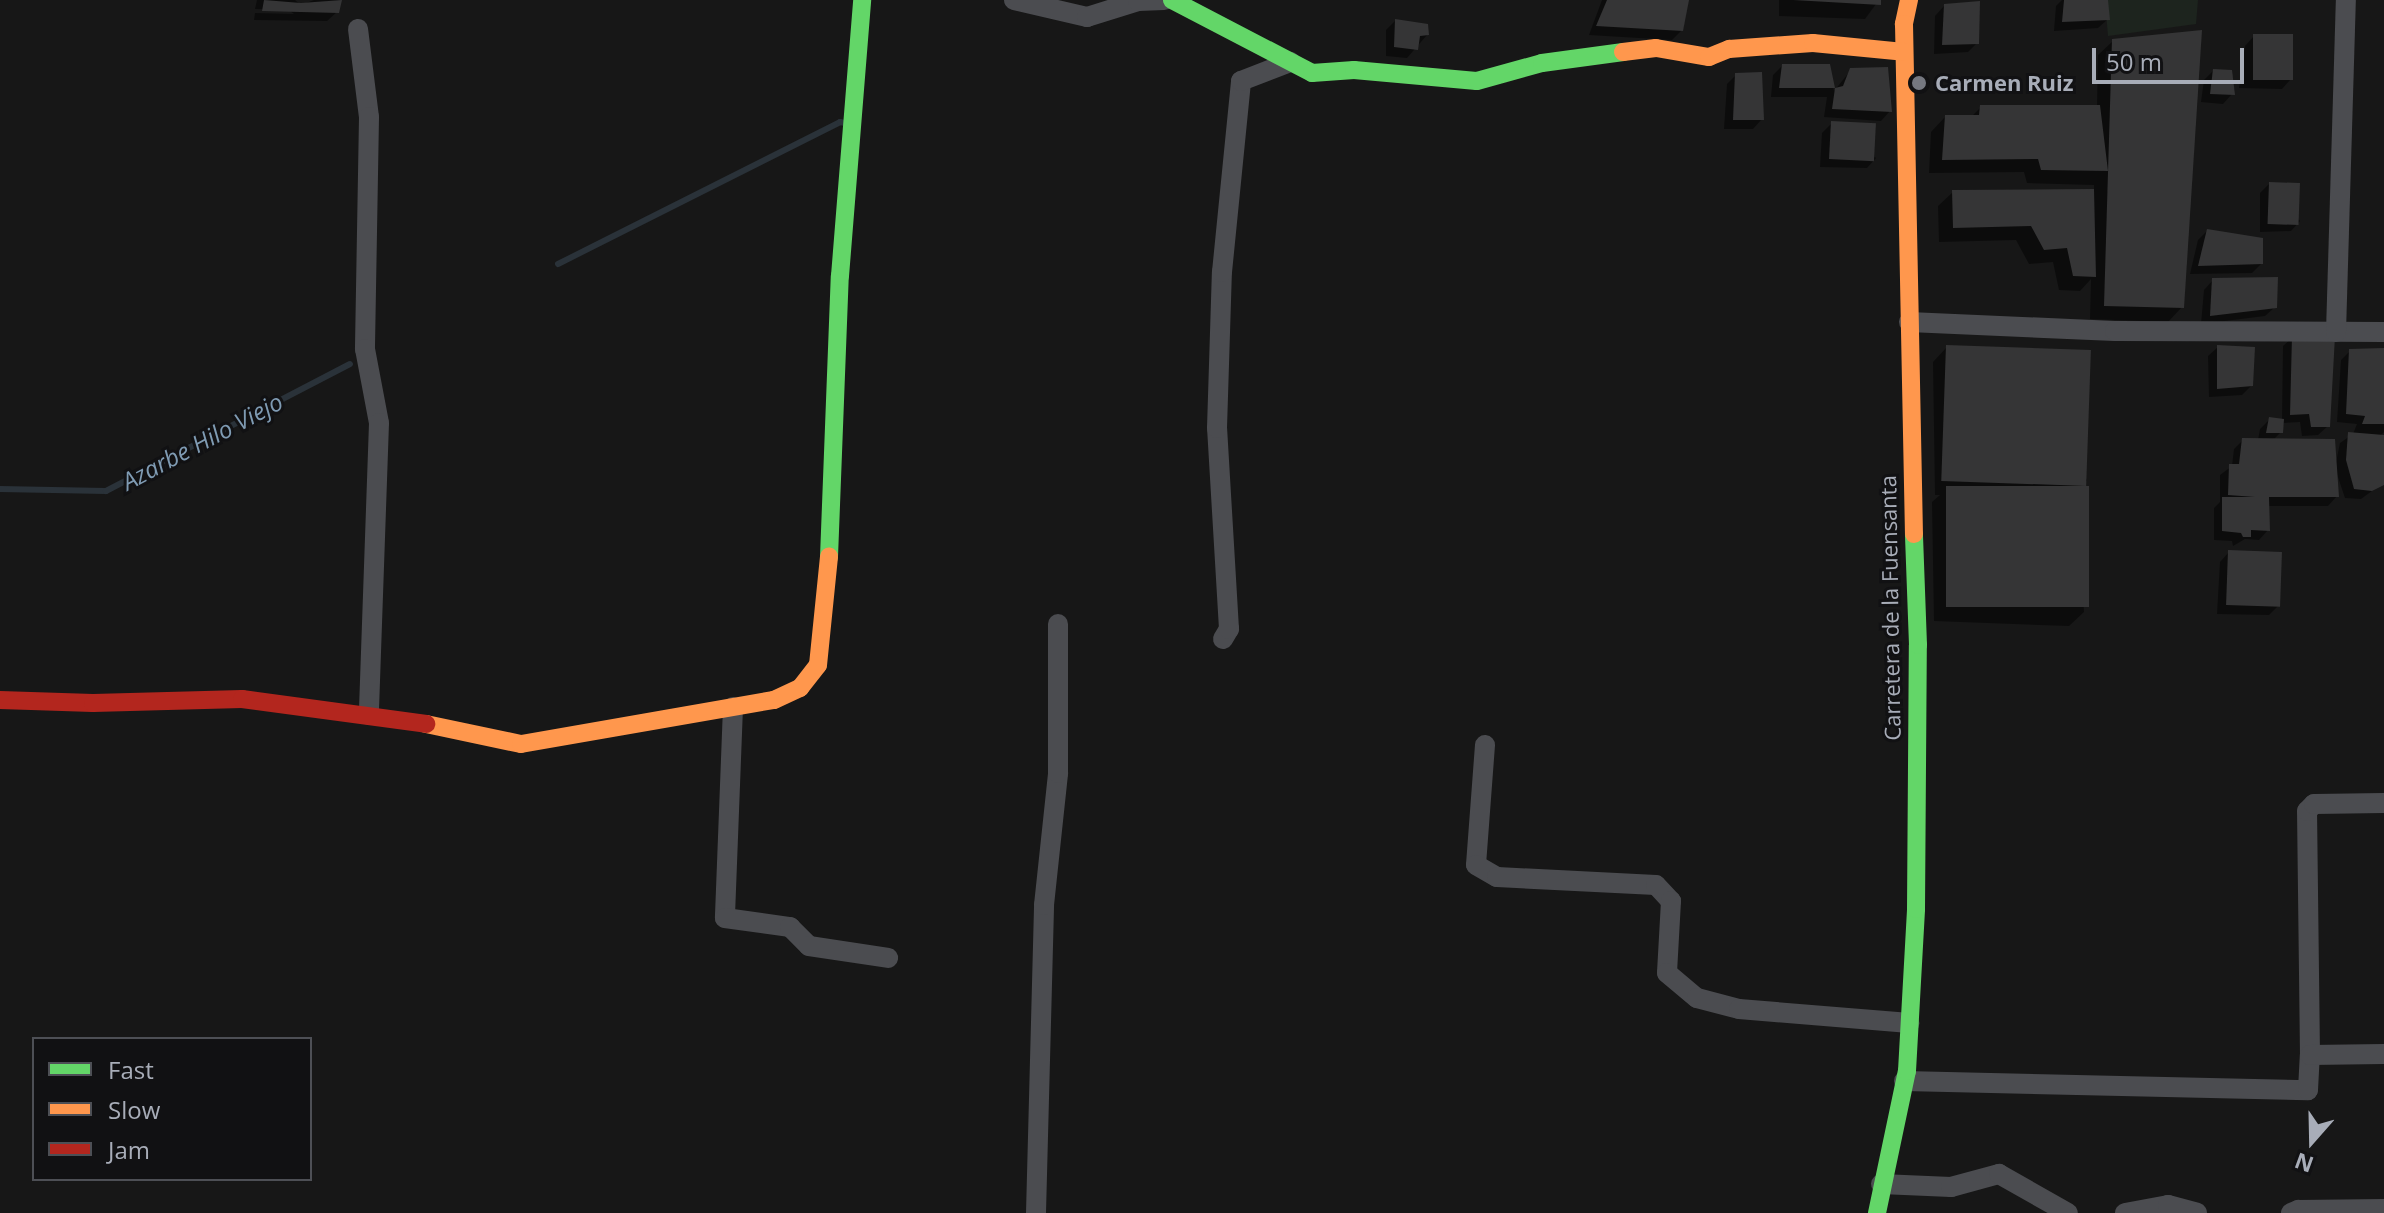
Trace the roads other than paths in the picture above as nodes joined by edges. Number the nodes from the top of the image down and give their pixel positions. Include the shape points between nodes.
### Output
1 (862, 0) edge
2 (1014, 0) edge
3 (1164, 0) edge
4 (1172, 0) edge
5 (1909, 0) edge
6 (2346, 0) edge
7 (358, 29) dead end
8 (1904, 52) junction
9 (1290, 62) junction
10 (1909, 322) junction
11 (2336, 332) junction
12 (2384, 332) edge
13 (1058, 624) dead end
14 (1223, 639) dead end
15 (0, 700) edge
16 (733, 707) junction
17 (369, 715) junction
18 (1485, 745) dead end
19 (2384, 803) edge
20 (888, 958) dead end
21 (1909, 1023) junction
22 (2384, 1054) edge
23 (2310, 1055) junction
24 (1904, 1081) junction
25 (1881, 1184) junction
26 (2384, 1209) edge
27 (1036, 1213) edge
28 (1877, 1213) edge
29 (2068, 1213) edge
30 (2125, 1213) edge
31 (2197, 1213) edge
32 (2291, 1213) edge

1 - 16 street via 840,276 830,546 818,665 800,688 774,700
2 - 3 street via 1087,17 1138,1
4 - 9 street
5 - 8 street, Carretera de la Fuensanta
6 - 11 street
7 - 17 street via 369,117 365,349 379,423
8 - 9 street via 1813,43 1729,49 1709,57 1656,48 1542,63 1477,81 1354,70 1312,73
8 - 10 street, Carretera de la Fuensanta
9 - 14 street via 1241,81 1222,272 1217,428 1229,629
10 - 11 street via 2115,331
10 - 21 street, Carretera de la Fuensanta via 1918,645 1916,909
11 - 12 street
13 - 27 street via 1058,773 1044,905
15 - 17 street via 242,699
16 - 17 street via 521,744
16 - 20 street via 725,918 790,927 809,946
18 - 21 street via 1476,865 1497,877 1656,885 1671,901 1667,973 1697,998 1739,1009
19 - 23 street via 2314,804 2307,811
21 - 24 street, Carretera de la Fuensanta
22 - 23 street
23 - 24 street via 2308,1090
24 - 25 street, Carretera de la Fuensanta
25 - 28 street, Carretera de la Fuensanta
25 - 29 street via 1951,1187 1999,1174
26 - 32 street
30 - 31 street via 2168,1205

